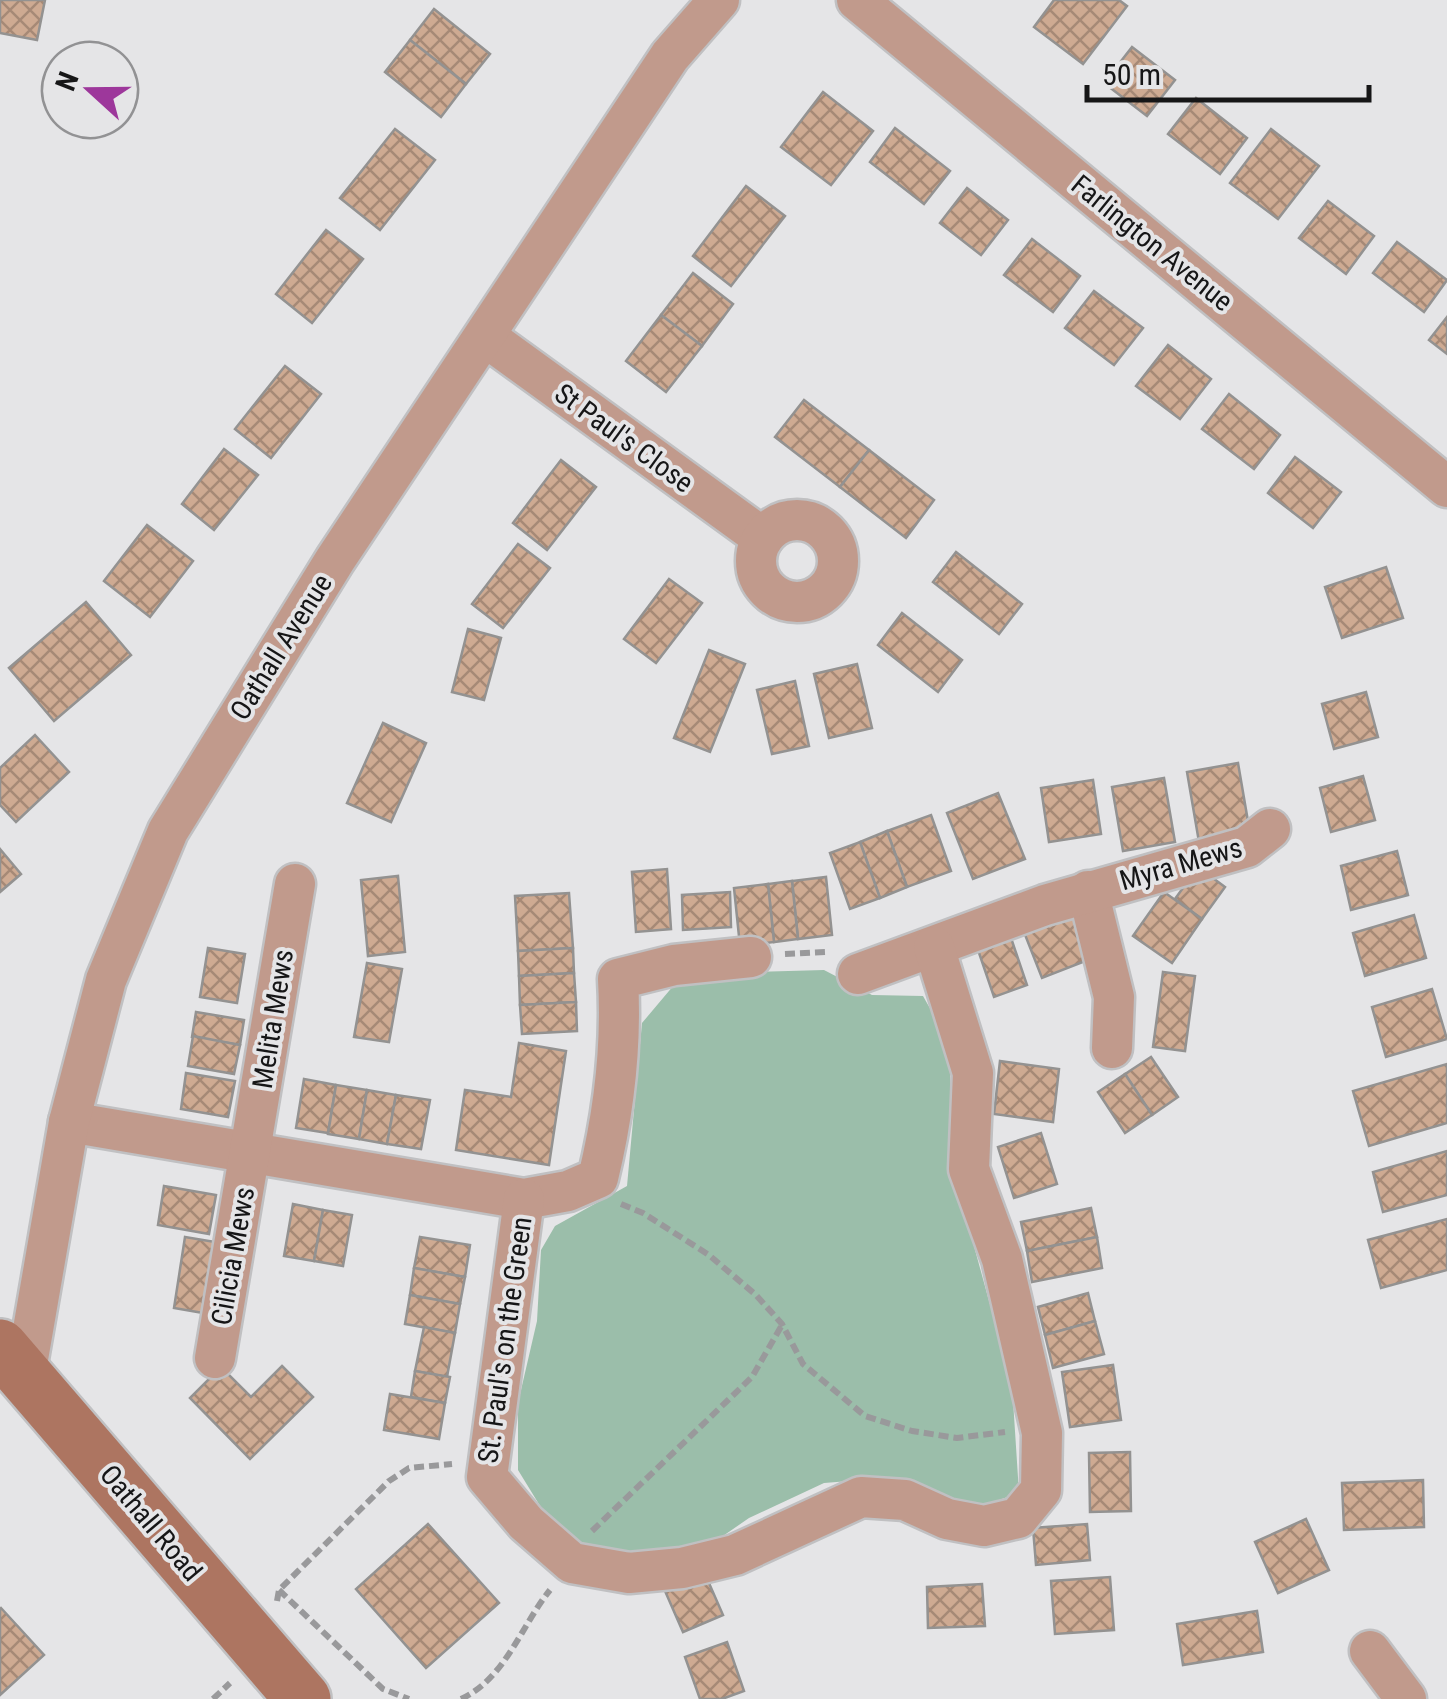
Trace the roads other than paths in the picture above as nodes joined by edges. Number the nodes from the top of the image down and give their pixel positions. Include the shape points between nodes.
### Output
1 (718, 0) edge
2 (856, 0) edge
3 (486, 337) junction
4 (1447, 486) edge
5 (763, 538) dead end
6 (1270, 829) dead end
7 (295, 884) dead end
8 (1088, 891) junction
9 (934, 947) junction
10 (751, 957) road end
11 (858, 974) road end
12 (1112, 1048) dead end
13 (69, 1122) junction
14 (251, 1154) junction
15 (524, 1198) junction
16 (214, 1358) dead end
17 (13, 1361) edge
18 (1370, 1650) dead end
19 (1396, 1696) edge
20 (302, 1699) edge

1 - 3 street, Oathall Avenue via 670,56
2 - 4 street, Farlington Avenue
3 - 5 street, St Paul's Close
3 - 13 street, Oathall Avenue via 336,560 168,831 106,980
6 - 8 street, Myra Mews via 1248,846
7 - 14 street, Melita Mews
8 - 9 street, Myra Mews
8 - 12 street, Myra Mews via 1114,996
9 - 11 street
9 - 15 street, St. Paul's on the Green via 973,1073 970,1170 1002,1259 1041,1425 1041,1490 1018,1518 984,1526 905,1500 861,1497 736,1556 629,1574 572,1562 487,1477
10 - 15 street, St. Paul's on the Green via 618,979 615,1097 598,1178
13 - 14 street, St. Paul's on the Green
13 - 17 street, Oathall Avenue
14 - 15 street, St. Paul's on the Green
14 - 16 street, Cilicia Mews
17 - 20 main road, Oathall Road
18 - 19 street

